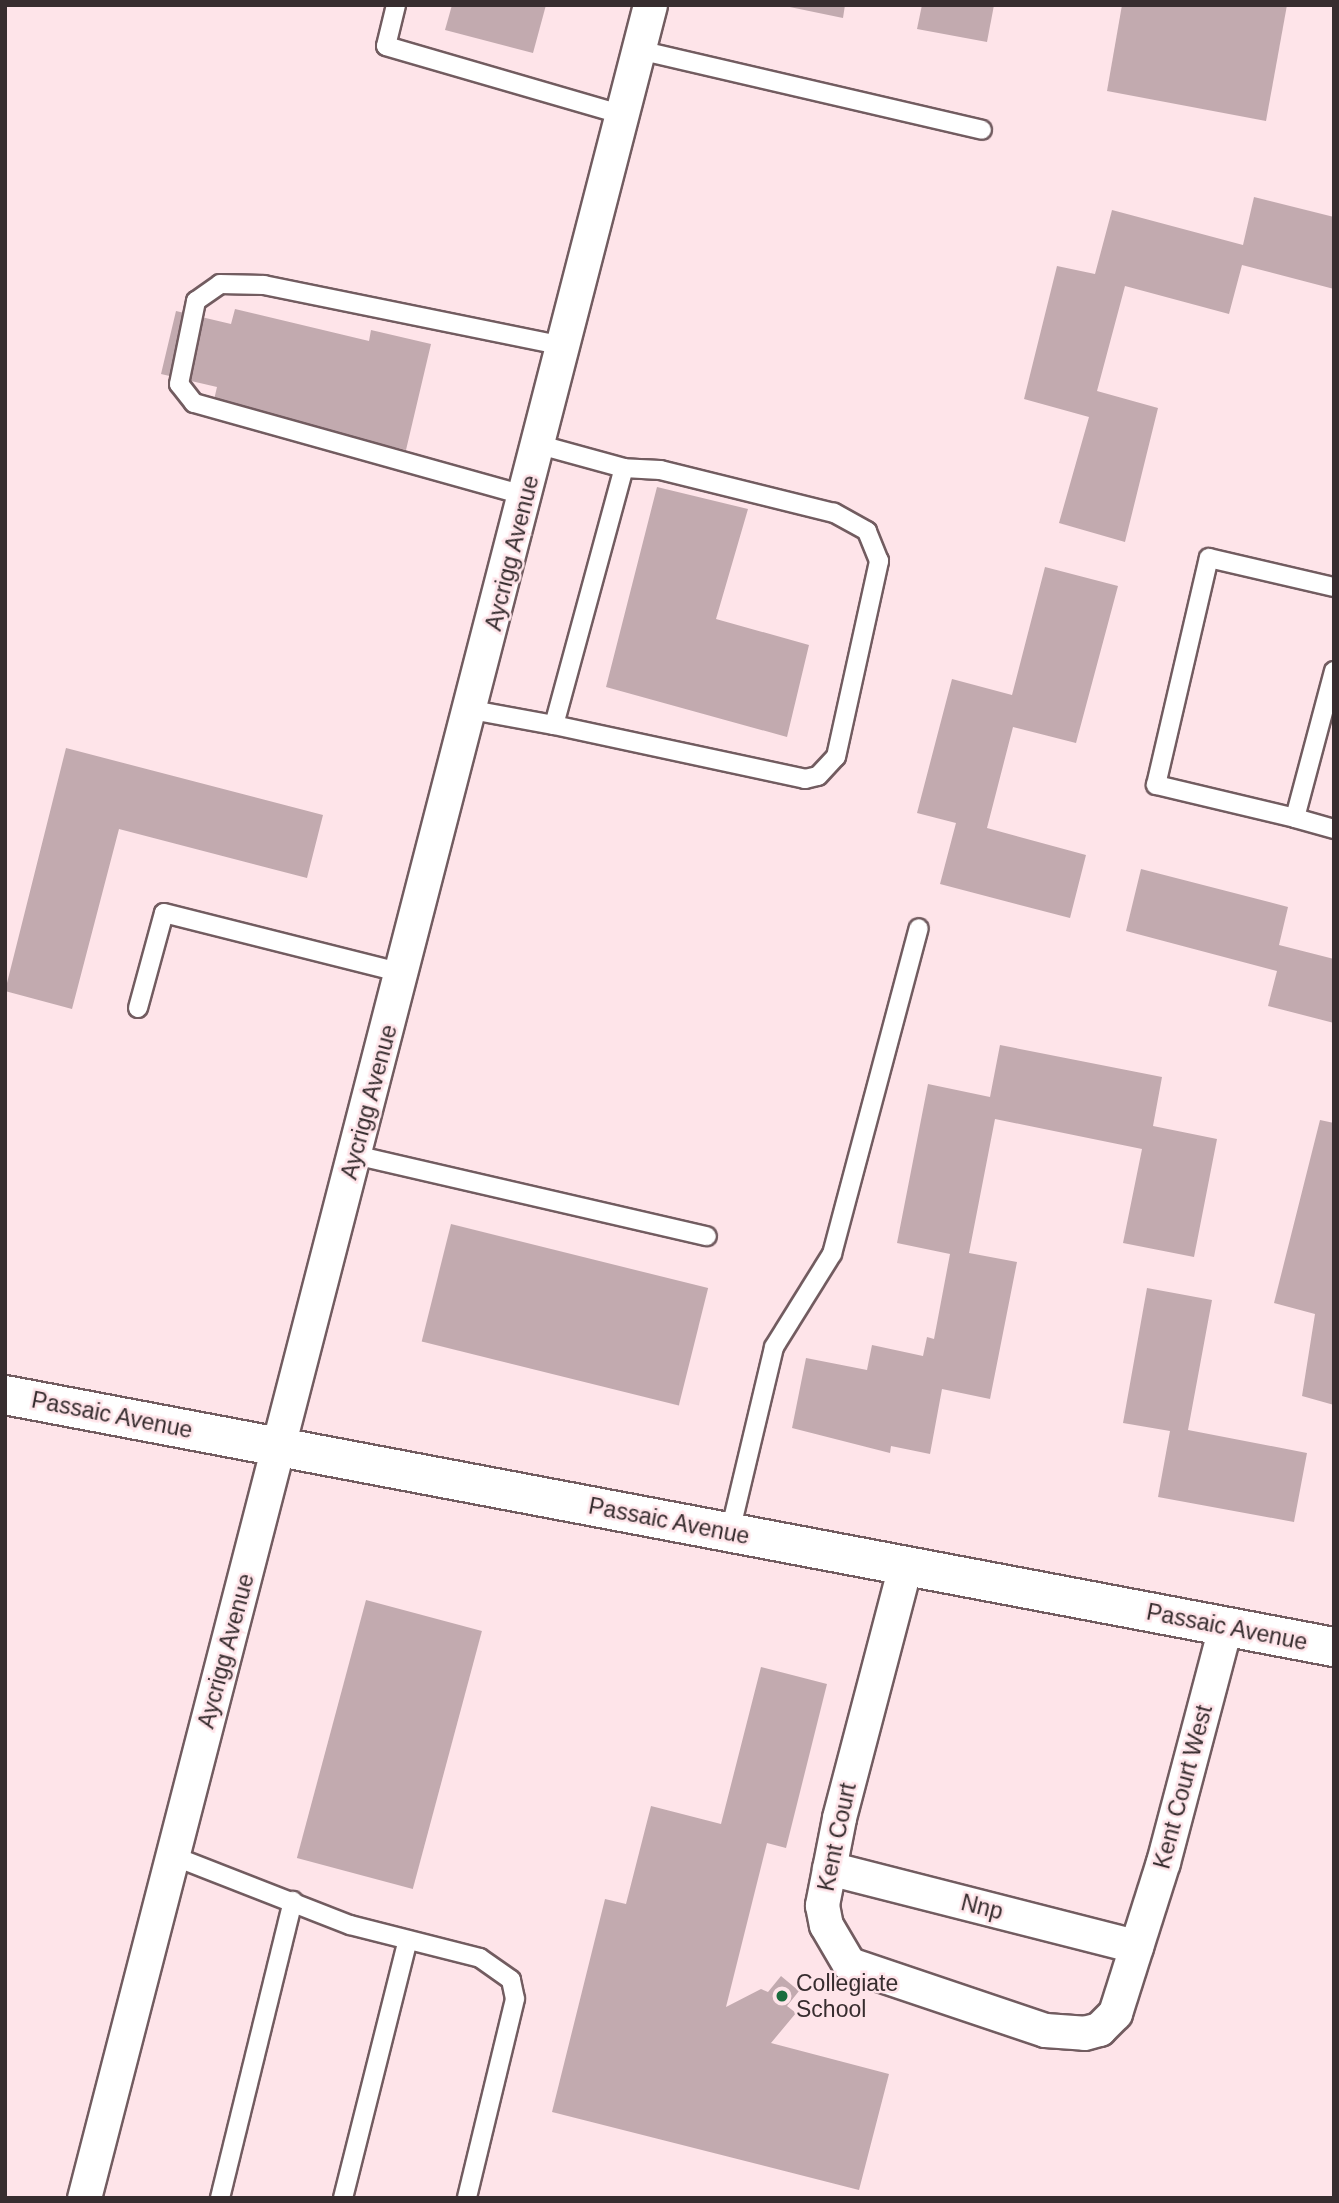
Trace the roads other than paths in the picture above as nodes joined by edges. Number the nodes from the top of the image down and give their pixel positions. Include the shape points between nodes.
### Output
1 (396, 5) edge
2 (650, 5) edge
3 (639, 50) junction
4 (622, 115) junction
5 (982, 130) dead end
6 (565, 346) junction
7 (540, 445) junction
8 (624, 468) junction
9 (527, 496) junction
10 (1334, 587) edge
11 (1334, 671) edge
12 (472, 710) junction
13 (554, 725) junction
14 (1294, 818) junction
15 (1334, 829) edge
16 (919, 928) dead end
17 (404, 973) junction
18 (138, 1008) dead end
19 (355, 1155) junction
20 (706, 1236) dead end
21 (5, 1395) edge
22 (279, 1447) junction
23 (730, 1532) junction
24 (905, 1566) junction
25 (1226, 1627) junction
26 (1334, 1647) edge
27 (173, 1856) junction
28 (829, 1868) junction
29 (293, 1901) junction
30 (408, 1940) junction
31 (1136, 1946) junction
32 (84, 2198) edge
33 (220, 2198) edge
34 (343, 2198) edge
35 (467, 2198) edge

1 - 4 lane via 386,46
2 - 3 street, Aycrigg Avenue
3 - 4 street, Aycrigg Avenue
3 - 5 lane
4 - 6 street, Aycrigg Avenue
6 - 7 street, Aycrigg Avenue
6 - 9 lane via 264,285 220,284 196,301 178,384 194,403
7 - 8 lane
7 - 9 street, Aycrigg Avenue
8 - 13 lane
8 - 13 lane via 660,470 834,513 867,531 879,561 836,757 818,776 805,779
9 - 12 street, Aycrigg Avenue
10 - 14 lane via 1209,558 1156,785
11 - 14 lane
12 - 13 lane
12 - 17 street, Aycrigg Avenue
14 - 15 lane
16 - 23 lane via 832,1254 774,1347
17 - 18 lane via 164,913
17 - 19 street, Aycrigg Avenue
19 - 20 lane
19 - 22 street, Aycrigg Avenue
21 - 22 street, Passaic Avenue
22 - 23 street, Passaic Avenue
22 - 27 street, Aycrigg Avenue
23 - 24 street, Passaic Avenue
24 - 25 street, Passaic Avenue
24 - 28 street, Kent Court
25 - 26 street, Passaic Avenue
25 - 31 street, Kent Court West
27 - 29 lane
27 - 32 street, Aycrigg Avenue
28 - 31 street, Nnp
28 - 31 street, Kent Court via 822,1905 849,1964 1045,2030 1100,2029 1115,2012
29 - 30 lane
29 - 33 lane
30 - 34 lane
30 - 35 lane via 498,1966 515,1999

